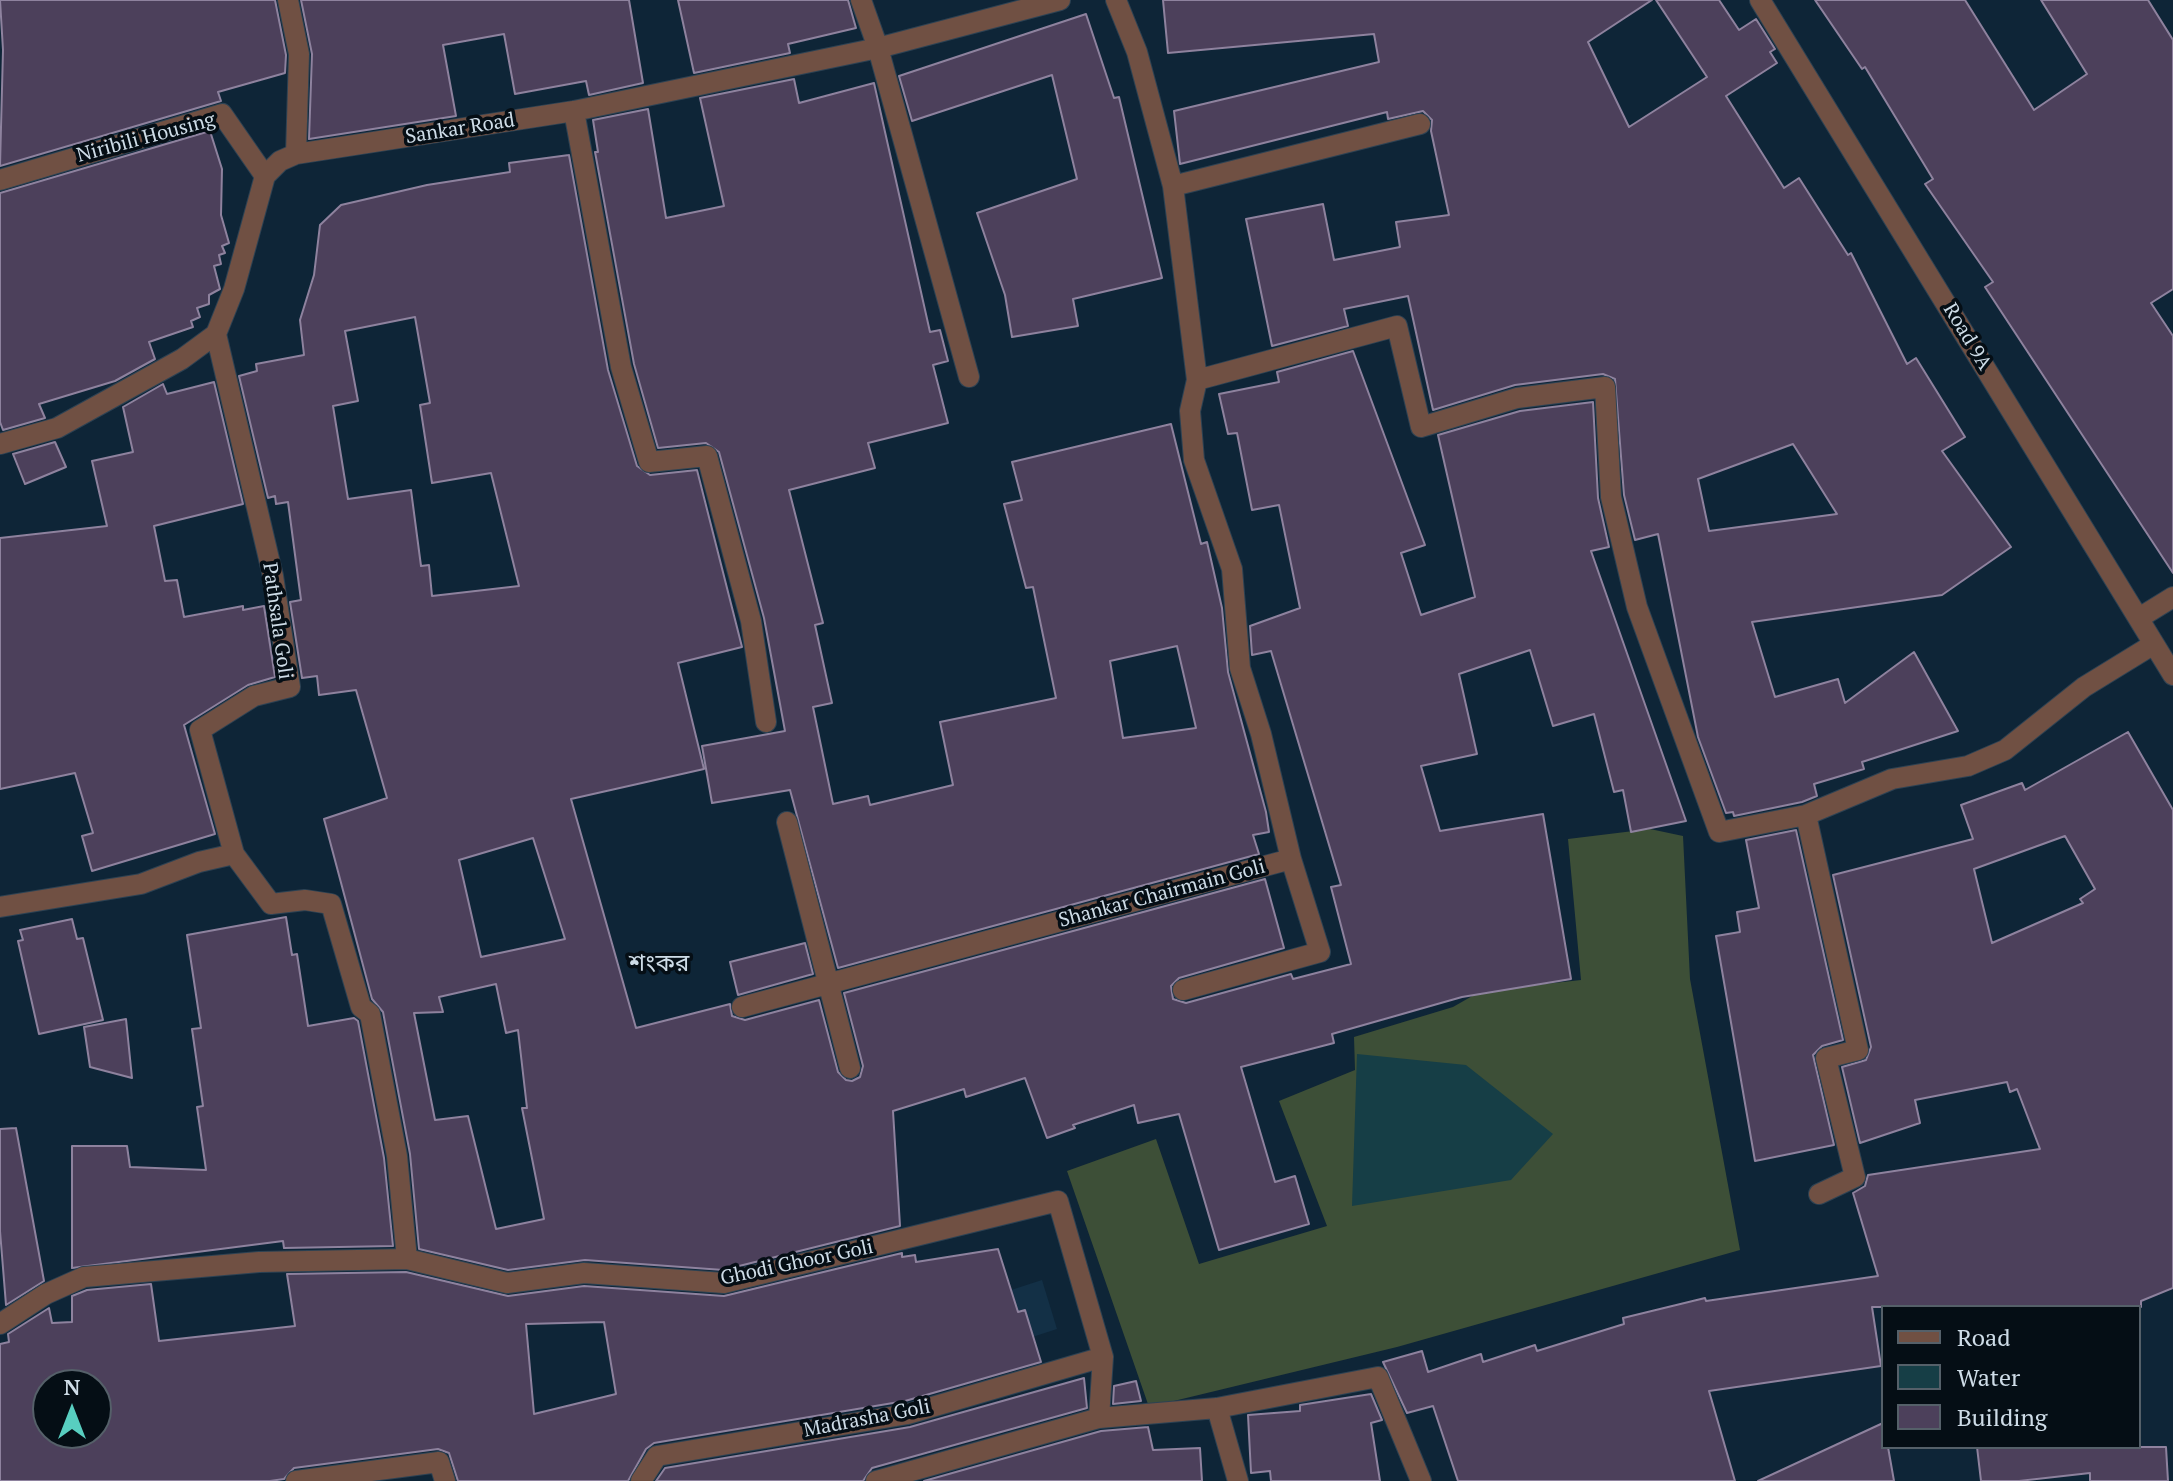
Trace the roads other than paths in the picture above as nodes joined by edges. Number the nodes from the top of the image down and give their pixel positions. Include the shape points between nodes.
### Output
1 (288, 0) edge
2 (861, 0) edge
3 (1060, 0) edge
4 (1116, 0) edge
5 (1760, 0) edge
6 (878, 48) junction
7 (574, 111) junction
8 (1420, 124) dead end
9 (296, 154) junction
10 (265, 176) junction
11 (0, 180) edge
12 (1173, 186) junction
13 (216, 334) junction
14 (969, 377) dead end
15 (1197, 380) junction
16 (0, 444) edge
17 (2173, 597) edge
18 (2139, 618) junction
19 (2154, 644) junction
20 (2173, 675) edge
21 (766, 722) dead end
22 (1806, 815) junction
23 (787, 822) dead end
24 (234, 854) junction
25 (1291, 859) junction
26 (0, 907) edge
27 (826, 984) junction
28 (1183, 990) dead end
29 (742, 1007) dead end
30 (850, 1068) dead end
31 (1819, 1194) dead end
32 (407, 1259) junction
33 (0, 1324) edge
34 (1103, 1357) junction
35 (1217, 1408) junction
36 (1099, 1418) junction
37 (296, 1481) edge
38 (445, 1481) edge
39 (641, 1481) edge
40 (876, 1481) edge
41 (1238, 1481) edge
42 (1421, 1481) edge

1 - 9 street via 299,54
2 - 6 street
3 - 6 street, Sankar Road
4 - 12 street, Shankar Chairmain Goli via 1137,52
5 - 18 street, Road 9A
6 - 7 street, Sankar Road
6 - 14 street
7 - 9 street, Sankar Road
7 - 21 street via 621,367 649,462 707,456 751,621
8 - 12 street
9 - 10 street, Sankar Road
10 - 11 street, Niribili Housing via 222,114
10 - 13 street
12 - 15 street, Shankar Chairmain Goli
13 - 16 street via 182,359 57,428
13 - 24 street, Pathsala Goli via 273,576 290,687 254,696 200,730
15 - 22 street via 1397,326 1421,427 1517,398 1605,387 1611,497 1637,607 1719,832
15 - 25 street, Shankar Chairmain Goli via 1190,411 1194,460 1232,569 1240,668
17 - 18 street
18 - 19 street, Road 9A
19 - 20 street, Road 9A
19 - 22 street via 2084,687 2005,750 1968,766 1892,779
22 - 31 street via 1858,1050 1826,1058 1855,1177
23 - 27 street
24 - 26 street via 141,884
24 - 32 street via 271,904 331,904 361,1007 370,1014 397,1156
25 - 27 street, Shankar Chairmain Goli
25 - 28 street via 1320,952
27 - 29 street, Shankar Chairmain Goli
27 - 30 street
32 - 33 street, Ghodi Ghoor Goli via 259,1262 84,1277
32 - 34 street, Ghodi Ghoor Goli via 507,1283 584,1273 724,1283 1058,1201
34 - 36 street
34 - 39 street, Madrasha Goli via 908,1414 657,1456
35 - 36 street
35 - 41 street
35 - 42 street via 1378,1377
36 - 40 street
37 - 38 street via 439,1462

